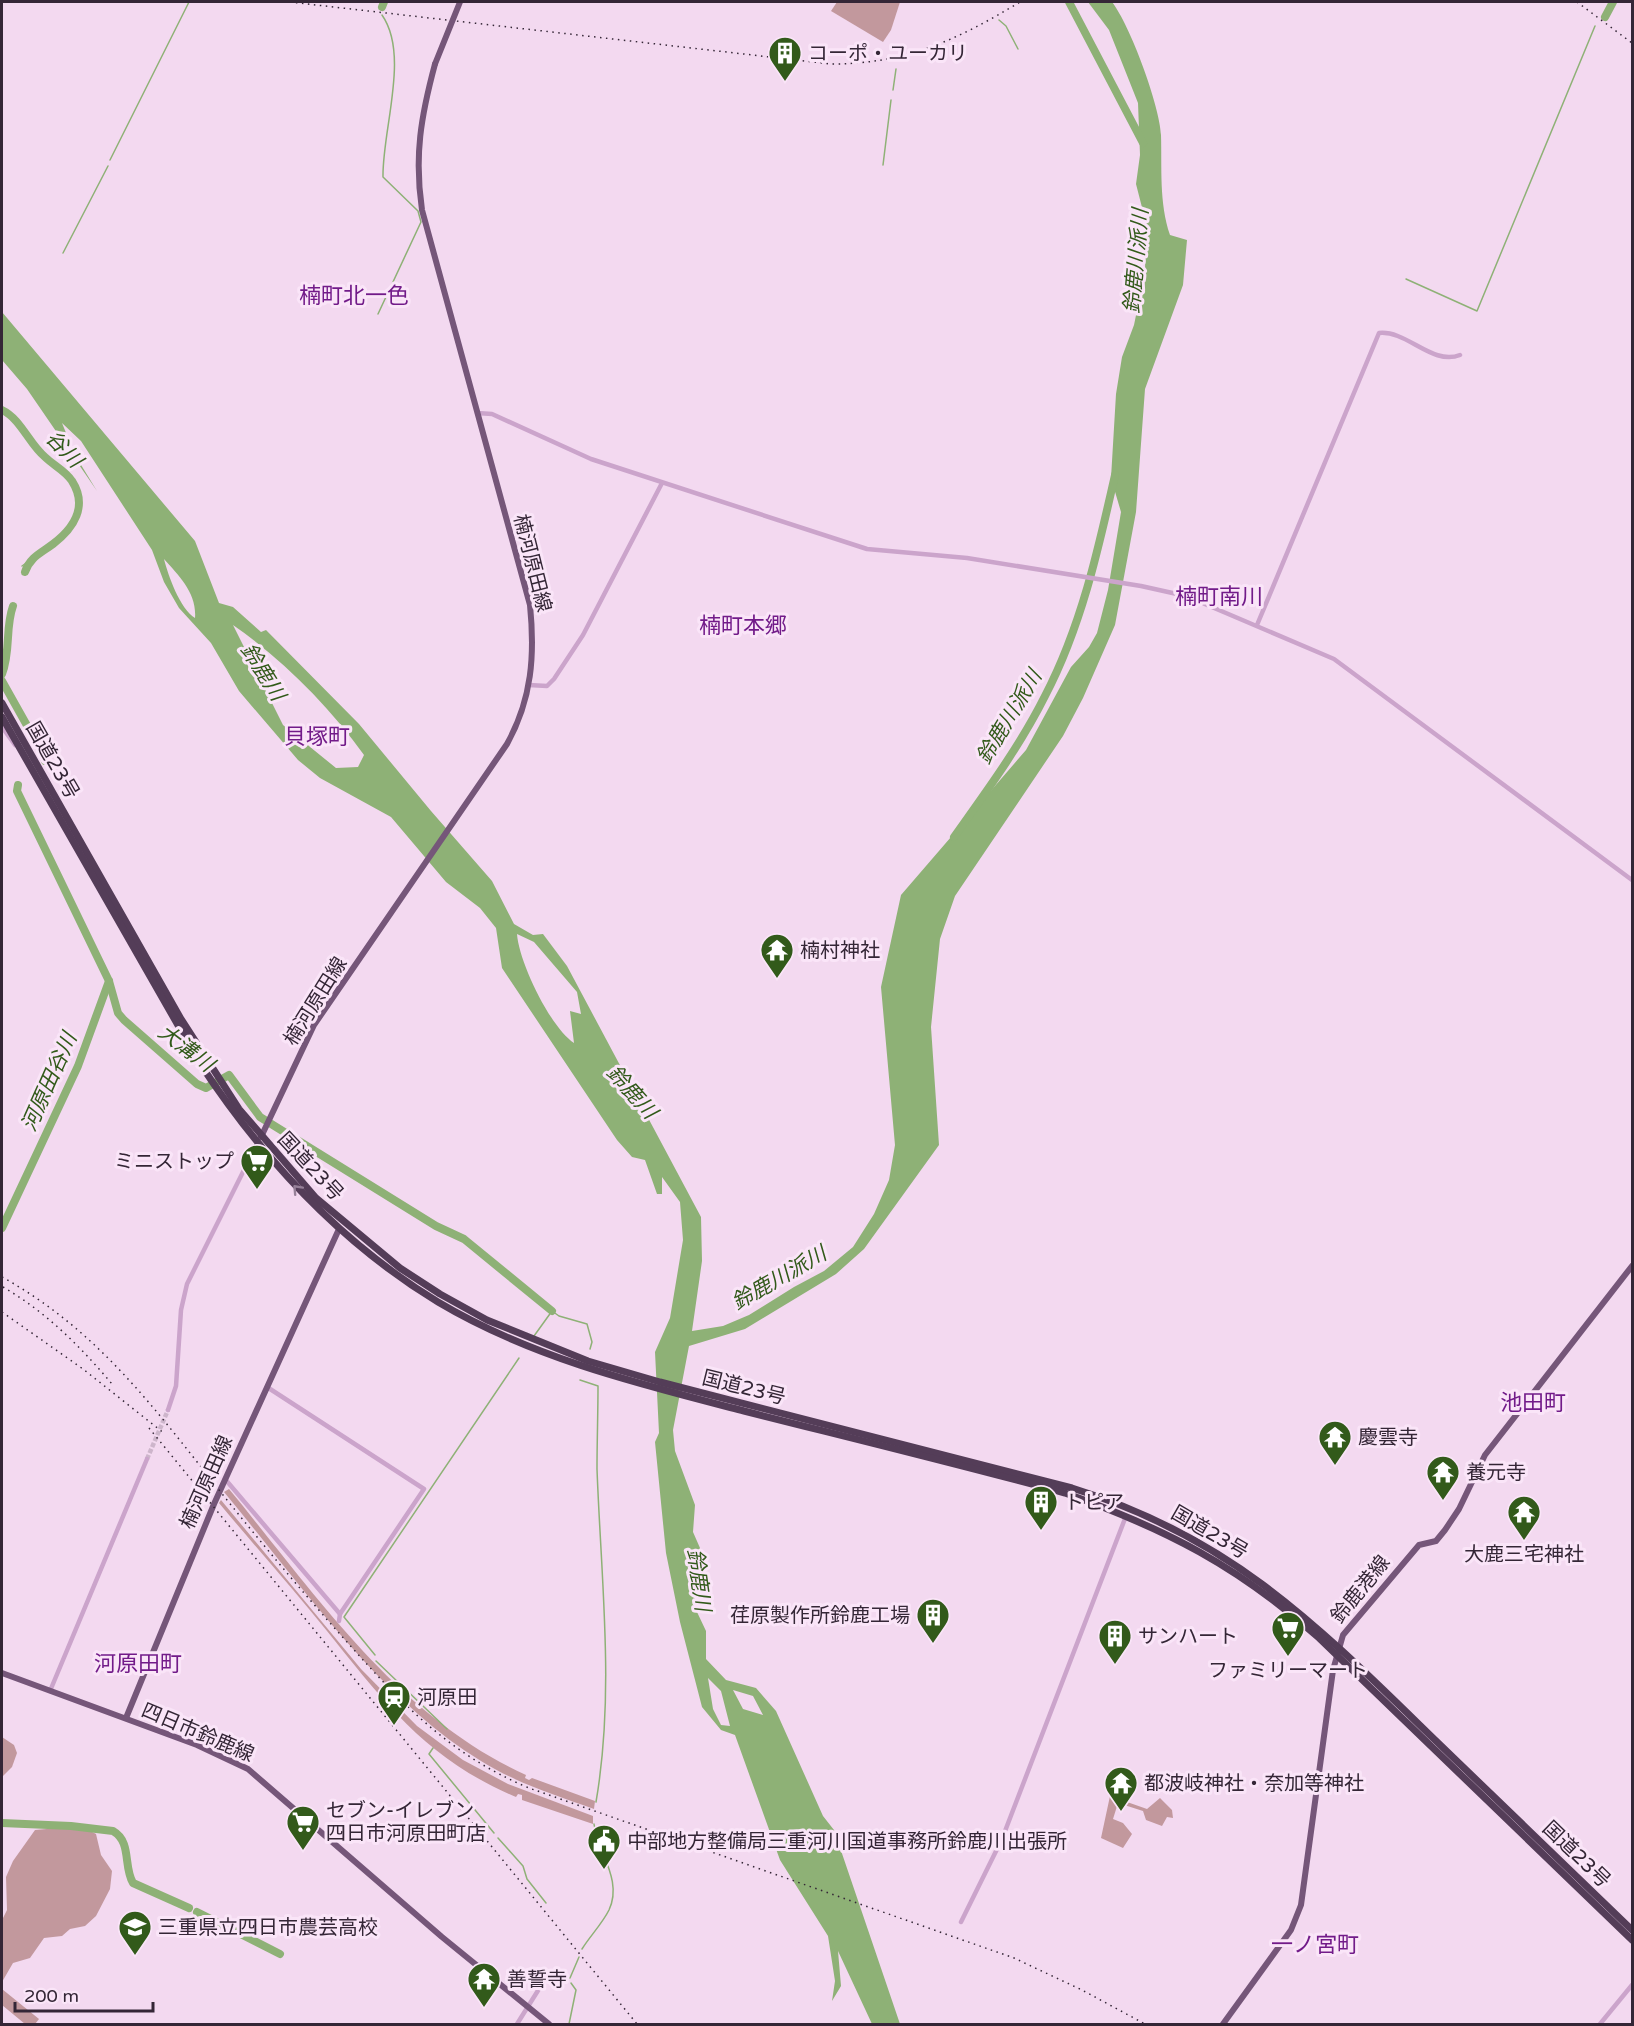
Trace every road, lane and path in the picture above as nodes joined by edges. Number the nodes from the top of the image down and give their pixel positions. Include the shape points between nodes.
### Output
1 (460, 2) edge
2 (1460, 356) dead end
3 (477, 413) junction
4 (662, 483) junction
5 (1257, 625) junction
6 (530, 685) junction
7 (2, 703) edge
8 (2, 717) edge
9 (2, 727) edge
10 (24, 757) junction
11 (1632, 880) edge
12 (214, 1079) junction
13 (259, 1140) junction
14 (339, 1229) junction
15 (1632, 1266) edge
16 (622, 1375) junction
17 (267, 1387) junction
18 (168, 1410) tunnel mouth
19 (147, 1459) tunnel mouth
20 (225, 1479) junction
21 (1127, 1512) junction
22 (340, 1614) junction
23 (339, 1621) dead end
24 (1338, 1645) junction
25 (1336, 1654) junction
26 (2, 1673) edge
27 (50, 1691) junction
28 (126, 1718) junction
29 (961, 1922) dead end
30 (1632, 1930) edge
31 (1632, 1940) edge
32 (549, 1973) dead end
33 (1632, 1985) edge
34 (528, 2006) junction
35 (517, 2025) edge
36 (549, 2025) edge
37 (1223, 2025) edge
38 (1600, 2025) edge

1 - 3 main road, 楠河原田線, bridge via 435,64 421,117 418,182 422,210
2 - 5 street via 1441,356 1393,334 1379,333
3 - 4 street via 492,414 591,459
3 - 6 main road, 楠河原田線 via 530,605 534,651
4 - 5 street via 877,551 951,556 1172,591
4 - 6 street via 578,645 547,686
5 - 11 street via 1339,662
6 - 13 main road, 楠河原田線 via 513,734 314,1025
7 - 12 highway, 国道23号
8 - 10 highway, 国道23号
9 - 10 street
10 - 12 highway, 国道23号
12 - 13 highway, 国道23号
14 -> 13 highway, 国道23号 via 297,1190
13 - 16 highway, 国道23号 via 331,1213 417,1279 516,1333
13 - 18 street via 187,1284 181,1310 176,1386
14 - 16 highway, 国道23号 via 395,1273 468,1318 553,1356
14 - 17 main road, 楠河原田線
15 - 24 main road, 鈴鹿港線 via 1489,1450 1445,1530 1436,1541 1419,1545
16 - 21 highway, 国道23号 via 1071,1488
17 - 20 main road, 楠河原田線
17 - 22 street via 424,1489
19 - 27 street
20 - 22 street
20 - 28 main road, 楠河原田線
21 - 24 highway, 国道23号 via 1188,1536 1241,1567
21 - 25 highway, 国道23号 via 1228,1567 1280,1605
21 - 29 street via 1002,1839
22 - 23 street
24 - 25 main road, 鈴鹿港線
24 - 30 highway, 国道23号
25 - 31 highway, 国道23号
25 - 37 main road, 鈴鹿港線 via 1301,1905 1291,1930
26 - 27 main road, 四日市鈴鹿線
27 - 28 main road, 四日市鈴鹿線
28 - 34 main road, 四日市鈴鹿線 via 235,1761 257,1776 442,1938
32 - 34 street
33 - 38 street
34 - 35 street
34 - 36 main road, 四日市鈴鹿線

